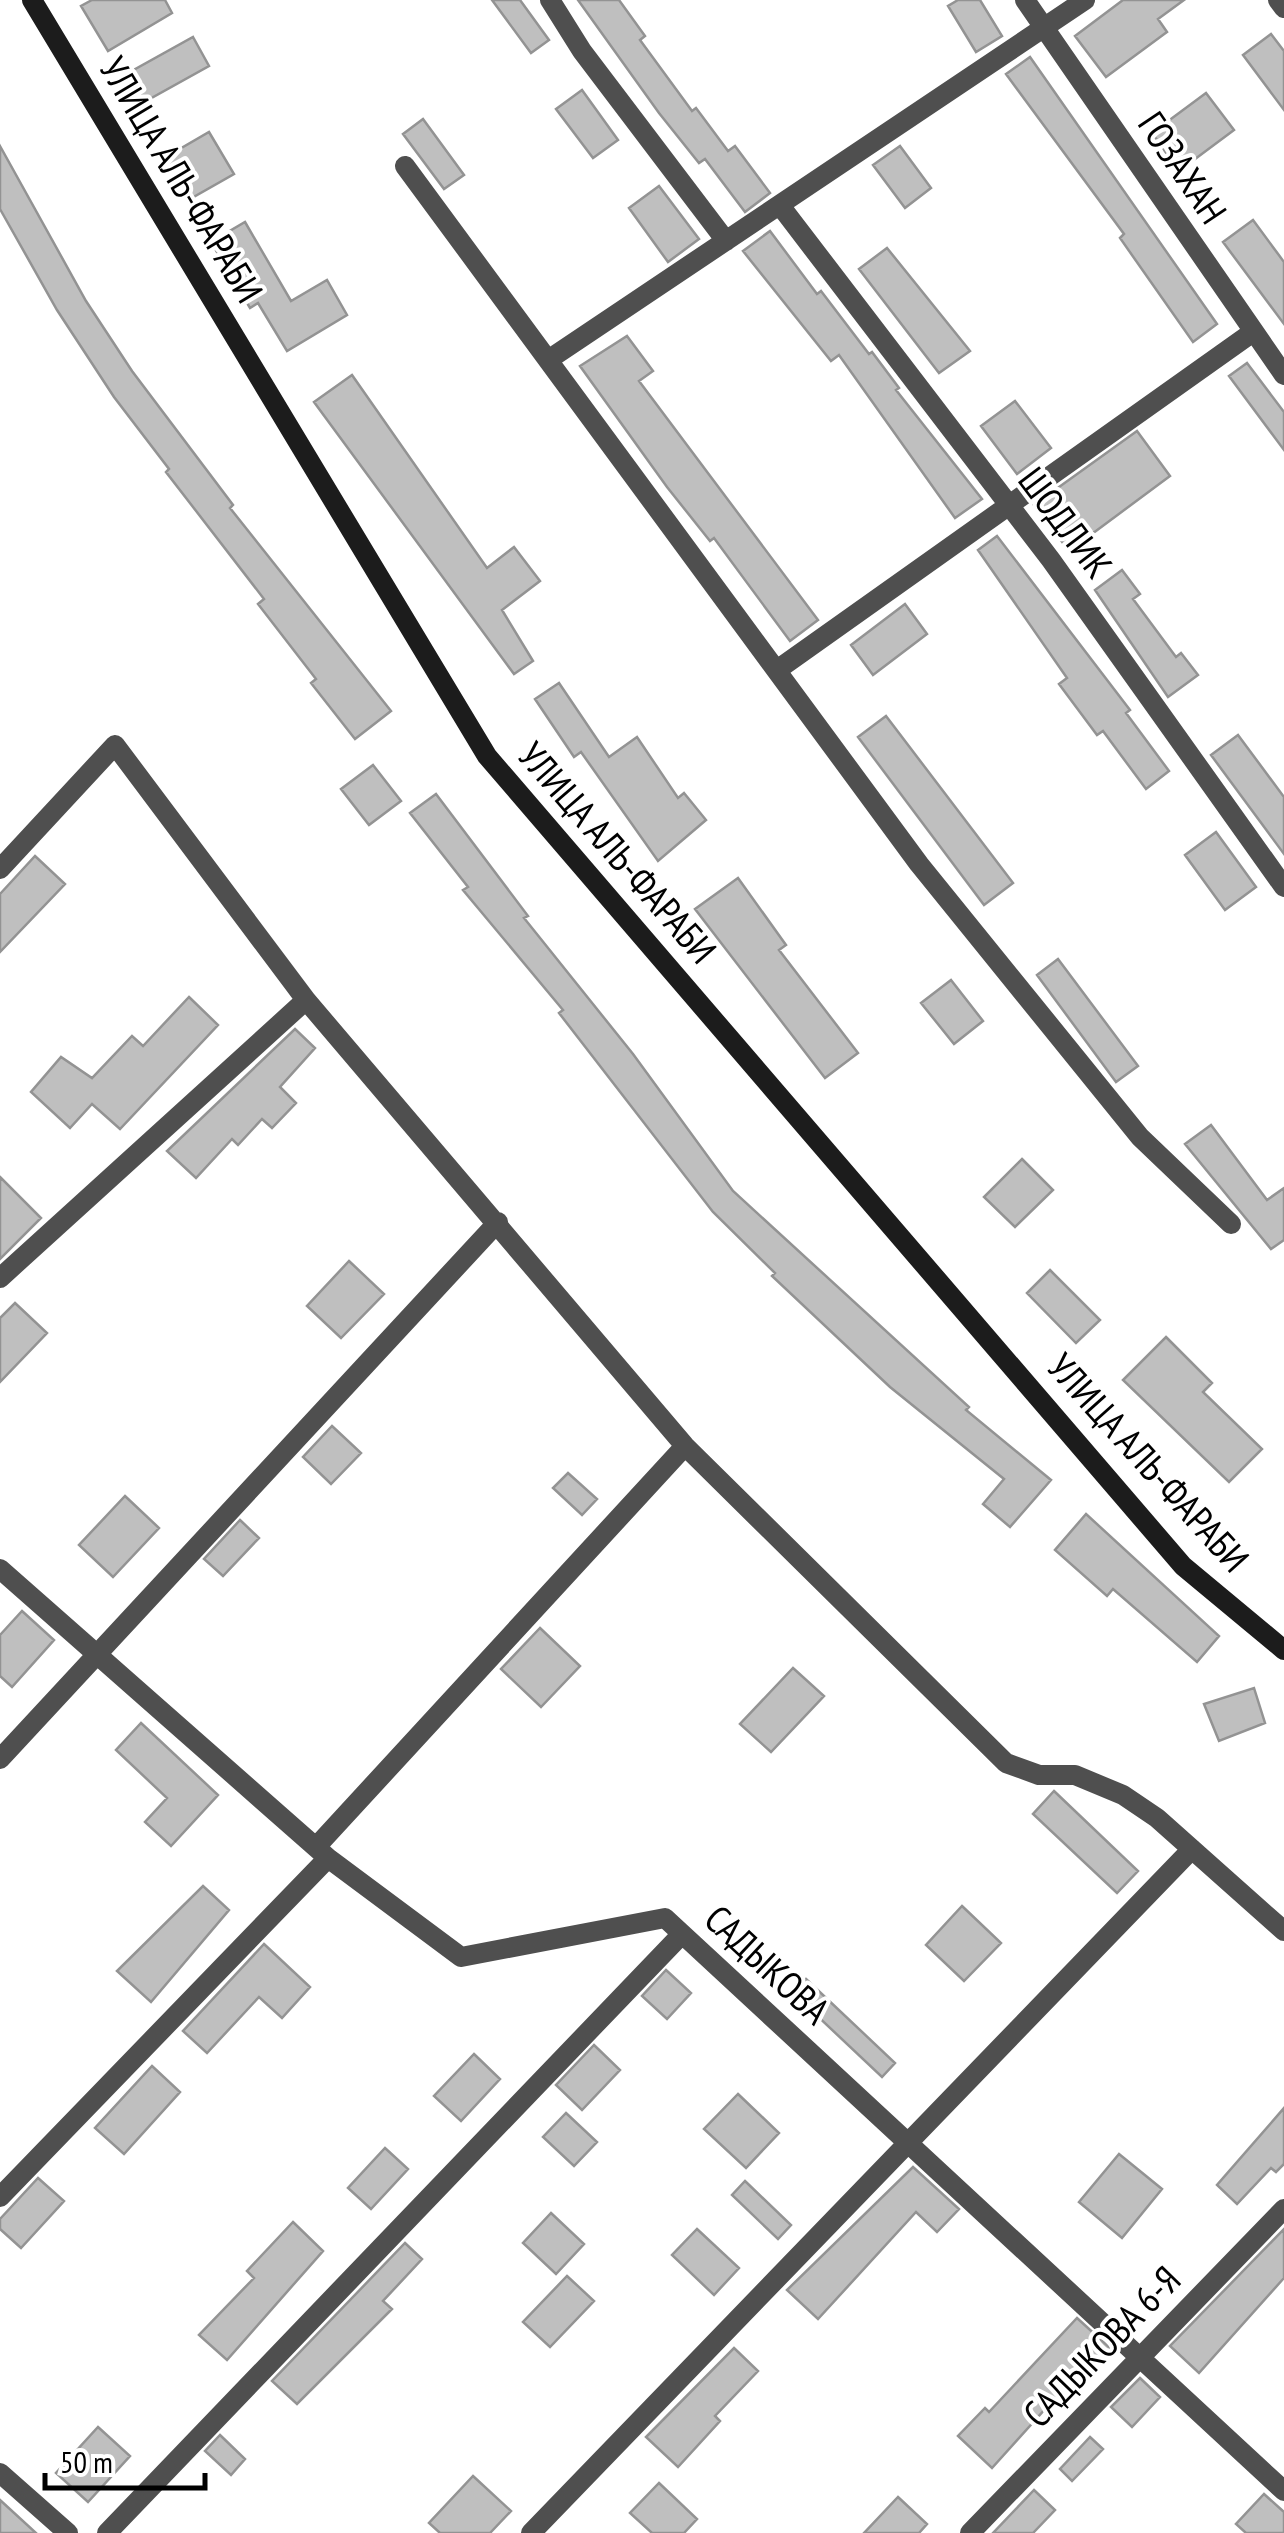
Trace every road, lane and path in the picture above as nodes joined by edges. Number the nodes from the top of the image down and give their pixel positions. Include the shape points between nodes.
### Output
1 (32, 0) edge
2 (550, 0) edge
3 (1025, 0) edge
4 (1086, 0) edge
5 (1278, 0) edge
6 (1284, 8) edge
7 (1044, 29) junction
8 (405, 166) dead end
9 (782, 208) junction
10 (726, 240) junction
11 (1252, 332) junction
12 (548, 360) junction
13 (1284, 374) edge
14 (1008, 504) junction
15 (778, 670) junction
16 (0, 869) edge
17 (1284, 887) edge
18 (306, 1000) junction
19 (498, 1222) junction
20 (1231, 1224) dead end
21 (0, 1278) edge
22 (685, 1446) junction
23 (0, 1569) edge
24 (1284, 1650) edge
25 (98, 1656) junction
26 (0, 1759) edge
27 (1192, 1850) junction
28 (322, 1853) junction
29 (1284, 1931) edge
30 (682, 1934) junction
31 (910, 2146) junction
32 (0, 2197) edge
33 (1284, 2209) edge
34 (1140, 2359) junction
35 (0, 2473) edge
36 (1284, 2491) edge
37 (68, 2533) edge
38 (107, 2533) edge
39 (531, 2533) edge
40 (970, 2533) edge

1 - 24 main road, УЛИЦА АЛЬ-ФАРАБИ via 487,756 1183,1566
2 - 10 street
3 - 7 street, ГОЗАХАН
4 - 7 street
5 - 6 street
7 - 9 street
7 - 11 street, ГОЗАХАН
8 - 12 street
9 - 10 street
9 - 14 street, ШОДЛИК
10 - 12 street
11 - 13 street, ГОЗАХАН
11 - 14 street
12 - 15 street
14 - 15 street
14 - 17 street, ШОДЛИК
15 - 20 street via 919,864 1140,1137
16 - 18 street via 116,746
18 - 19 street
18 - 21 street
19 - 22 street
19 - 25 street
22 - 27 street via 1006,1763 1039,1775 1074,1775 1123,1795
22 - 28 street
23 - 25 street, САДЫКОВА
25 - 26 street
25 - 28 street, САДЫКОВА
27 - 29 street
27 - 31 street
28 - 30 street, САДЫКОВА via 461,1957 665,1918
28 - 32 street
30 - 31 street, САДЫКОВА
30 - 38 street
31 - 34 street, САДЫКОВА
31 - 39 street
33 - 34 street, САДЫКОВА 6-Я
34 - 36 street, САДЫКОВА
34 - 40 street, САДЫКОВА 6-Я
35 - 37 street

